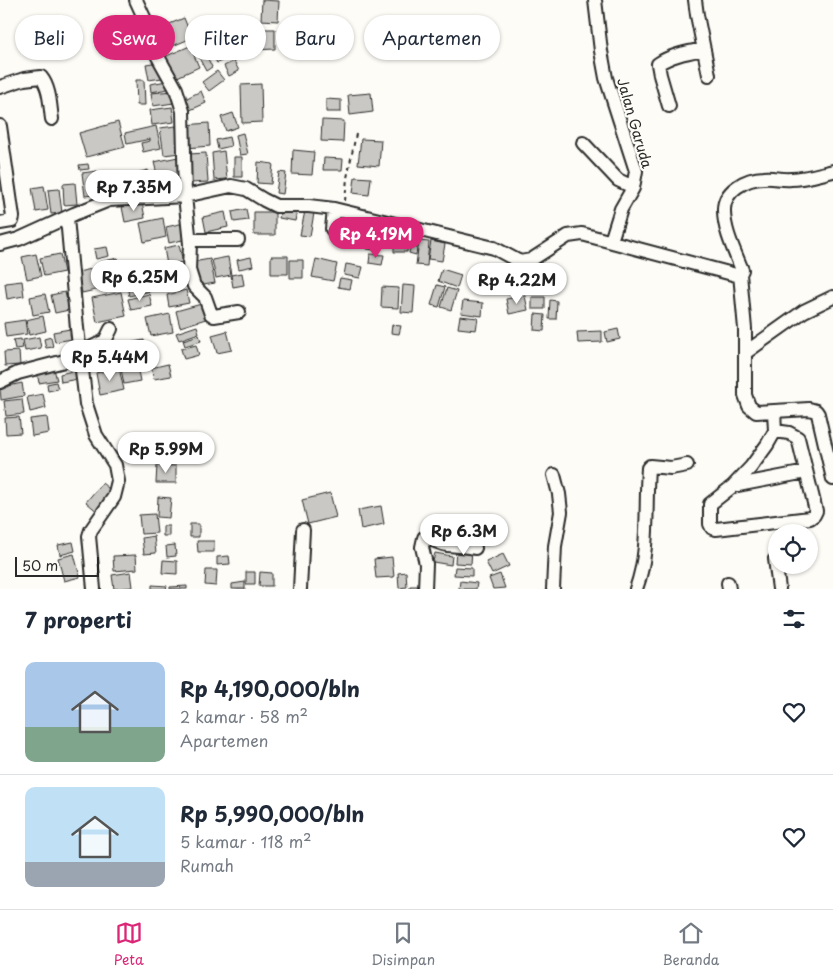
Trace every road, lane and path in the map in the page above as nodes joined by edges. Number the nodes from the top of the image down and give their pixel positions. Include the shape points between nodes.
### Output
1 (136, 0) edge
2 (595, 0) edge
3 (695, 0) edge
4 (704, 49) junction
5 (709, 75) dead end
6 (0, 87) edge
7 (669, 106) dead end
8 (52, 119) dead end
9 (0, 126) edge
10 (356, 134) dead end
11 (583, 143) dead end
12 (833, 171) edge
13 (634, 187) junction
14 (186, 196) junction
15 (339, 210) junction
16 (67, 218) junction
17 (0, 223) edge
18 (332, 229) dead end
19 (190, 240) junction
20 (238, 240) dead end
21 (611, 241) junction
22 (0, 244) edge
23 (740, 274) junction
24 (833, 297) edge
25 (239, 312) dead end
26 (111, 329) dead end
27 (745, 353) junction
28 (80, 355) junction
29 (0, 382) edge
30 (774, 411) junction
31 (775, 431) junction
32 (830, 448) edge
33 (687, 465) dead end
34 (806, 472) junction
35 (554, 474) dead end
36 (833, 479) edge
37 (733, 486) junction
38 (302, 530) dead end
39 (475, 548) dead end
40 (777, 574) edge
41 (94, 589) edge
42 (300, 589) edge
43 (425, 589) edge
44 (553, 589) edge
45 (636, 589) edge
46 (779, 589) edge

1 - 14 street via 147,24 147,37 173,84 183,111
2 - 13 street, Jalan Garuda via 606,78 636,171
3 - 4 street
4 - 5 street
4 - 7 street via 658,64
6 - 8 street via 24,78 41,77
9 - 17 street via 13,217 12,221
10 - 15 path
11 - 13 street, Jalan Garuda via 618,180
12 - 23 street via 793,180 761,178 740,186 728,195 724,216 742,270
13 - 21 street via 621,209
14 - 15 street via 231,186 246,189 276,206
14 - 16 street via 110,200
14 - 19 street
15 - 18 street
15 - 21 street via 494,248 520,262 531,260 575,234
16 - 22 street via 20,239
16 - 28 street
19 - 20 street
19 - 25 street via 190,275 194,286 205,297 211,314 216,317
21 - 23 street
23 - 27 street
24 - 27 street via 808,308
26 - 28 street via 105,341
27 - 30 street via 748,403 756,412
28 - 29 street via 18,373
28 - 41 street via 90,420 115,465 118,481 114,497 89,536
30 - 31 street
30 - 32 street via 816,411
31 - 34 street via 790,432 798,438
31 - 37 street via 751,467
32 - 36 street
33 - 45 street via 648,468 646,547
34 - 37 street
34 - 37 street via 816,511 814,516 712,528 710,504
35 - 44 street via 562,512
38 - 42 street
39 - 43 street via 446,545 424,538
40 - 46 street

